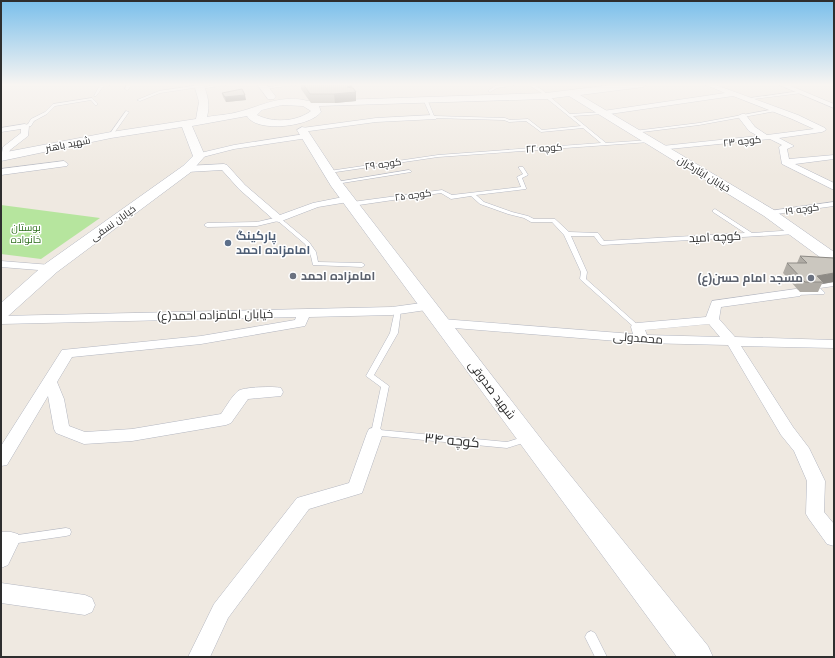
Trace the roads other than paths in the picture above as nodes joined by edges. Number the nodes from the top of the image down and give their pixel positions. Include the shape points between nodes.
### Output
1 (43, 115) edge
2 (125, 115) edge
3 (201, 115) edge
4 (240, 115) edge
5 (262, 115) edge
6 (313, 115) edge
7 (327, 115) edge
8 (571, 115) joint
9 (576, 115) edge
10 (606, 115) edge
11 (749, 115) edge
12 (788, 115) edge
13 (742, 116) junction
14 (433, 117) joint
15 (193, 123) junction
16 (308, 124) junction
17 (25, 126) junction
18 (585, 127) junction
19 (1, 130) edge
20 (634, 132) junction
21 (112, 136) junction
22 (769, 137) junction
23 (650, 141) junction
24 (605, 144) junction
25 (662, 148) junction
26 (3, 156) edge
27 (199, 156) junction
28 (438, 156) joint
29 (834, 157) edge
30 (785, 162) junction
31 (64, 164) dead end
32 (521, 168) dead end
33 (187, 169) junction
34 (409, 171) dead end
35 (1, 172) edge
36 (834, 188) edge
37 (341, 189) junction
38 (472, 194) junction
39 (834, 204) edge
40 (715, 211) dead end
41 (769, 214) junction
42 (279, 219) junction
43 (207, 225) dead end
44 (796, 232) junction
45 (567, 234) junction
46 (752, 235) junction
47 (834, 260) edge
48 (1, 264) edge
49 (362, 265) dead end
50 (50, 268) junction
51 (834, 284) edge
52 (796, 293) joint
53 (429, 306) junction
54 (398, 310) junction
55 (1, 313) edge
56 (304, 313) junction
57 (1, 320) edge
58 (712, 320) junction
59 (442, 323) junction
60 (636, 327) junction
61 (642, 339) junction
62 (733, 343) junction
63 (834, 344) edge
64 (49, 382) junction
65 (276, 392) dead end
66 (375, 433) junction
67 (529, 438) junction
68 (2, 455) edge
69 (66, 532) dead end
70 (834, 538) edge
71 (6, 540) edge
72 (1, 559) edge
73 (1, 594) edge
74 (85, 605) dead end
75 (591, 637) dead end
76 (199, 657) edge
77 (601, 657) edge
78 (697, 657) edge

1 - 17 lane
2 - 21 lane
3 - 15 street
4 - 15 street, شهید باهنر
5 - 16 street via 281,123
6 - 16 street, شهید صدوقی
7 - 16 street
8 - 9 lane
8 - 18 lane
10 - 20 street, خیابان ایثارگران
11 - 13 lane
12 - 22 street, کوچه ۲۳ via 822,130
13 - 20 lane
13 - 22 street via 752,129
14 - 16 street
14 - 18 lane via 527,120 541,131
15 - 21 street, شهید باهنر
15 - 27 street
16 - 27 street
16 - 37 street, شهید صدوقی
17 - 19 street
17 - 26 street via 25,134 6,149
18 - 24 lane
20 - 23 street, خیابان ایثارگران
21 - 26 street, شهید باهنر
22 - 25 street, کوچه ۲۳
22 - 30 street via 790,146 783,148
23 - 24 lane, کوچه ۲۲
23 - 25 street, خیابان ایثارگران
24 - 28 lane, کوچه ۲۲
25 - 41 street, خیابان ایثارگران
27 - 33 street, خیابان نسفی
28 - 37 lane, کوچه ۲۹
29 - 30 street
30 - 36 street
31 - 35 street
32 - 38 lane, کوچه ۲۵ via 526,175 519,177 524,188
33 - 42 street via 224,167 242,187
33 - 50 street, خیابان نسفی
34 - 37 lane
37 - 38 lane, کوچه ۲۵ via 442,191 451,197
37 - 42 street via 316,205
37 - 53 street, شهید صدوقی
38 - 45 lane via 482,203 533,221 553,220
39 - 41 lane, کوچه ۱۹
40 - 46 lane
41 - 44 street, خیابان ایثارگران
42 - 43 lane via 257,224
42 - 49 lane via 307,242 313,252 315,264
44 - 46 lane, کوچه امید
44 - 47 street, خیابان ایثارگران
45 - 46 lane, کوچه امید via 596,234 602,243
45 - 60 lane via 584,272 583,279
48 - 50 street
50 - 55 street, خیابان نسفی
51 - 52 lane via 815,287 822,293
52 - 58 street via 716,304
53 - 54 street, خیابان امامزاده احمد(ع)
53 - 59 street, شهید صدوقی
54 - 56 street, خیابان امامزاده احمد(ع)
54 - 66 lane via 394,333 370,376 385,386
56 - 57 street, خیابان امامزاده احمد(ع)
56 - 64 street via 300,323 201,340 67,353
58 - 60 street
58 - 62 street
59 - 61 street, محمدولی
59 - 67 street, شهید صدوقی
60 - 61 street
61 - 62 street, محمدولی
62 - 63 street, محمدولی
62 - 70 street via 800,448 816,481 815,514
64 - 65 street via 57,400 62,429 84,438 132,435 226,419 244,394
64 - 68 street
66 - 67 lane, کوچه ۳۴ via 507,445
66 - 76 street via 356,488 302,503 221,611
67 - 78 street, شهید صدوقی
69 - 71 lane
71 - 72 street
73 - 74 street
75 - 77 lane

